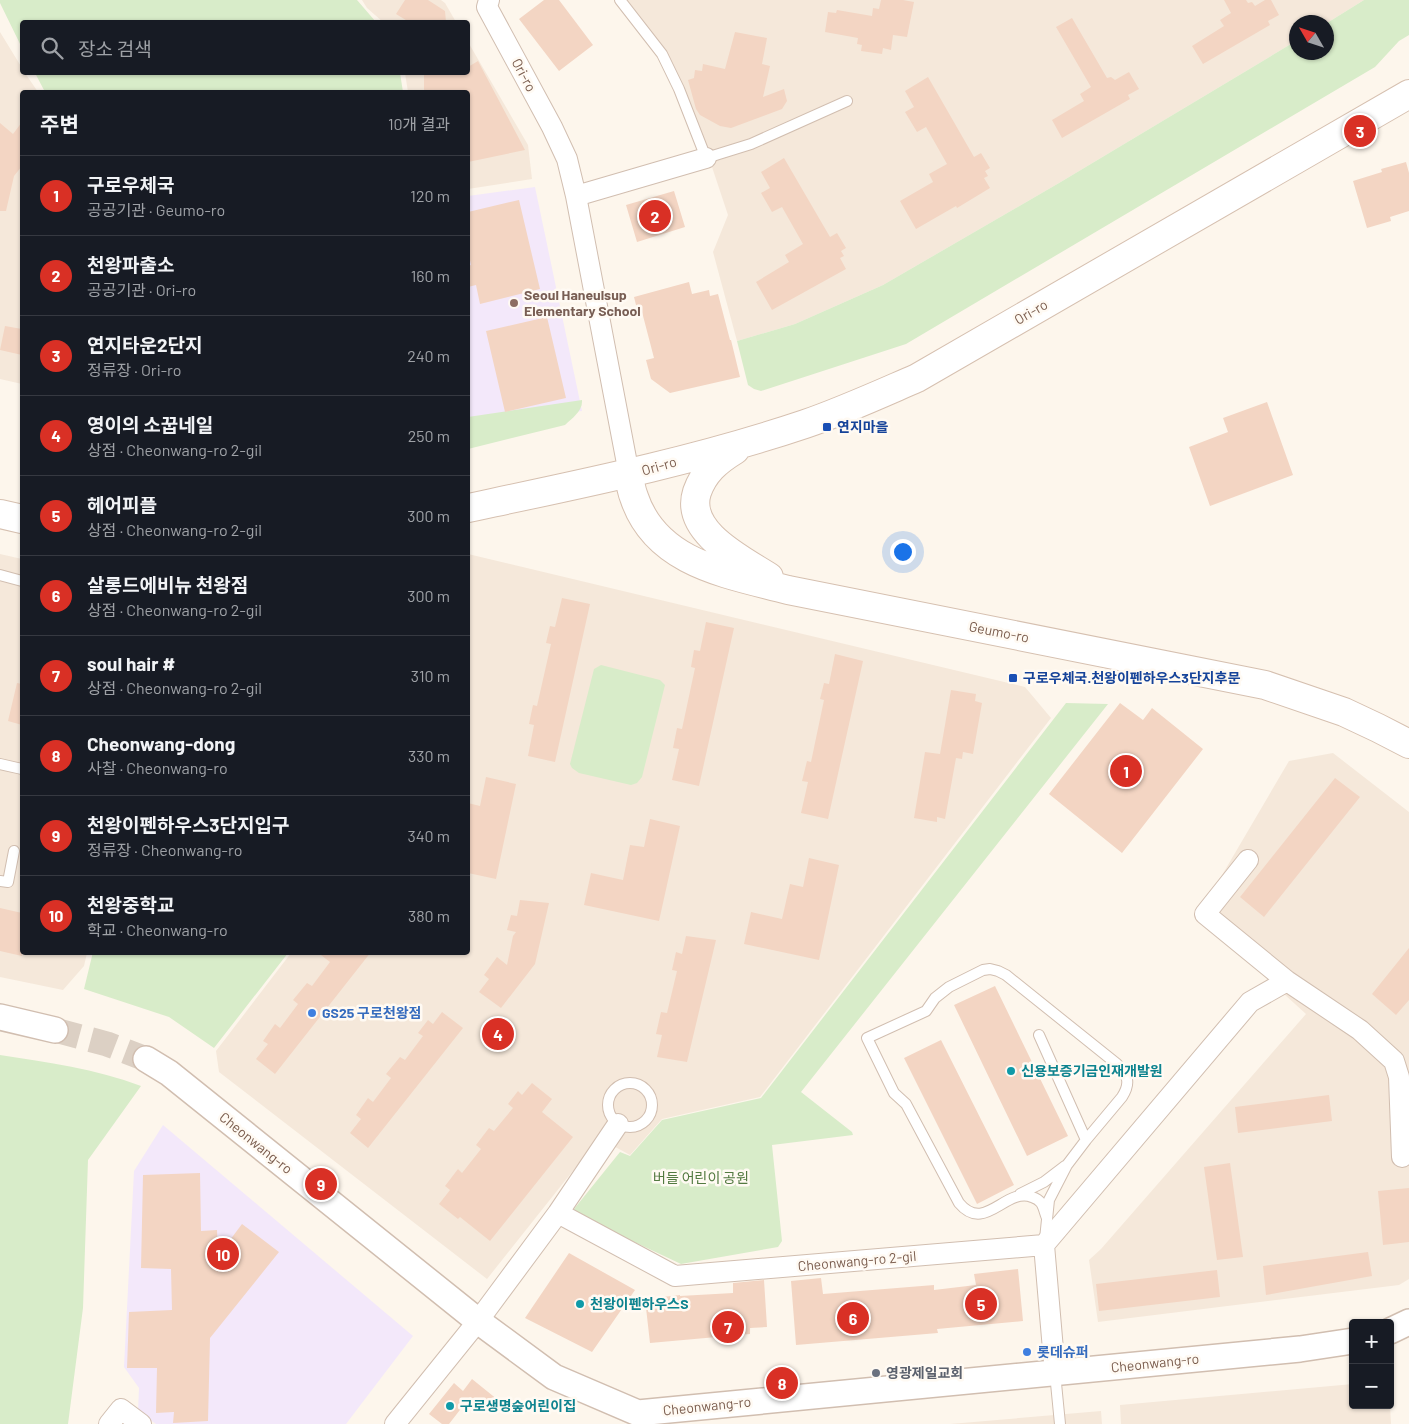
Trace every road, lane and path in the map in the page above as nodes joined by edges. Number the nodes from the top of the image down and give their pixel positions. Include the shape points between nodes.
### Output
1 (490, 0) edge
2 (620, 0) edge
3 (1409, 94) edge
4 (846, 101) dead end
5 (706, 158) junction
6 (576, 196) junction
7 (749, 441) junction
8 (629, 474) junction
9 (470, 508) edge
10 (0, 514) edge
11 (20, 518) edge
12 (0, 575) edge
13 (20, 580) edge
14 (788, 590) junction
15 (1409, 744) edge
16 (0, 764) edge
17 (20, 769) edge
18 (14, 851) dead end
19 (1248, 860) dead end
20 (0, 881) edge
21 (1287, 981) junction
22 (0, 1016) edge
23 (55, 1030) tunnel mouth
24 (1039, 1035) dead end
25 (146, 1060) tunnel mouth
26 (1406, 1072) edge
27 (618, 1124) junction
28 (1086, 1140) junction
29 (1402, 1157) dead end
30 (1066, 1165) junction
31 (1015, 1197) junction
32 (558, 1213) junction
33 (1047, 1218) junction
34 (1044, 1245) junction
35 (478, 1321) junction
36 (1409, 1322) edge
37 (1394, 1329) edge
38 (1349, 1342) edge
39 (1055, 1373) junction
40 (109, 1424) edge
41 (141, 1424) edge
42 (395, 1424) edge
43 (1060, 1424) edge

1 - 6 street, Ori-ro via 487,7 567,159
2 - 5 lane via 662,54
3 - 7 main road, Ori-ro via 917,378 805,424
4 - 5 lane via 751,144
5 - 6 street
6 - 8 street, Ori-ro
7 - 8 main road, Ori-ro
7 - 14 main road via 708,471 695,498 696,515 710,536
8 - 9 main road, Ori-ro
8 - 14 main road, Geumo-ro via 633,496 641,513 653,531 684,558 723,573
10 - 11 main road
12 - 13 lane
14 - 15 main road, Geumo-ro via 1265,685 1344,712
16 - 17 lane
18 - 20 lane via 8,882
19 - 21 street via 1205,914
21 - 26 street via 1360,1030
21 - 34 street via 1250,1002
22 - 23 street
24 - 28 lane
25 - 35 street, Cheonwang-ro via 169,1074
26 - 29 street
27 - 27 lane via 632,1127 646,1120 652,1108 645,1088 625,1083 612,1091 608,1105 612,1119
27 - 32 street
28 - 30 lane
28 - 31 lane via 1127,1089 1127,1076 1117,1064 998,971 983,970 949,987 926,1011 867,1038 894,1093 906,1104 963,1208 981,1214
30 - 31 lane via 1044,1182
30 - 33 lane via 1049,1200
31 - 33 lane via 1036,1198
32 - 34 street, Cheonwang-ro 2-gil via 675,1276
32 - 35 street
33 - 34 lane
34 - 39 street
35 - 39 street, Cheonwang-ro via 554,1377 638,1413
35 - 42 street
36 - 37 street
38 - 39 street, Cheonwang-ro
39 - 43 lane
40 - 41 street via 121,1409

